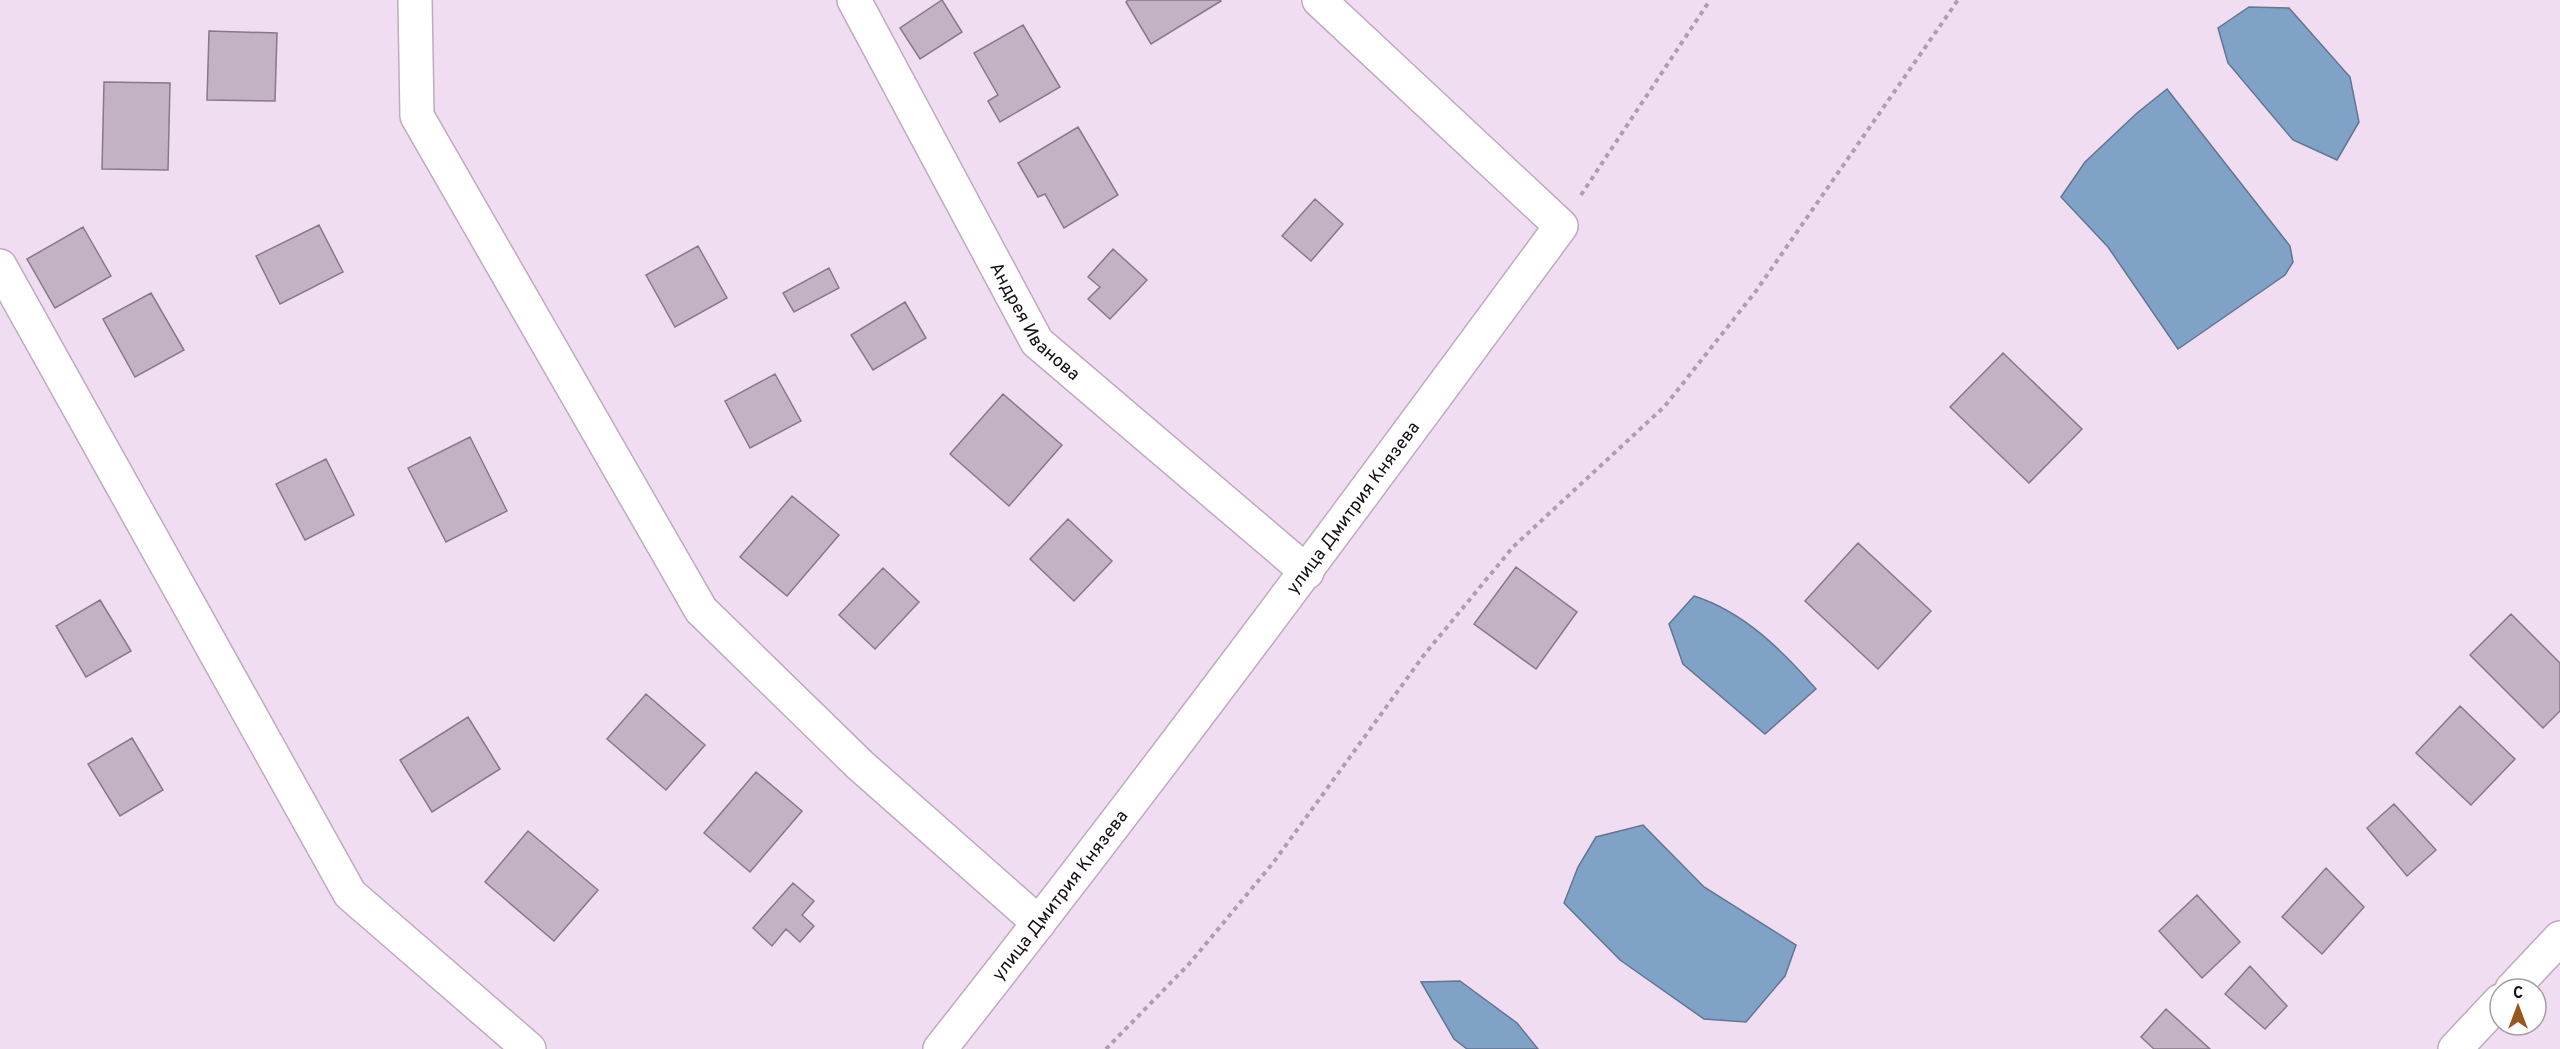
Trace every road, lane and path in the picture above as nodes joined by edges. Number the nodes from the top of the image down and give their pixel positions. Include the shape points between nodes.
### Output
1 (415, 0) edge
2 (854, 0) edge
3 (1319, 0) edge
4 (1710, 0) edge
5 (1958, 0) edge
6 (1561, 226) junction
7 (0, 266) edge
8 (1307, 572) junction
9 (1039, 923) junction
10 (2560, 938) edge
11 (2523, 977) edge
12 (2488, 1014) edge
13 (529, 1049) edge
14 (940, 1049) edge
15 (1106, 1049) edge
16 (2455, 1049) edge

1 - 9 street via 417,116 701,610 860,765
2 - 8 street, Андрея Иванова via 1038,342
3 - 6 street
4 - 6 path
5 - 15 path via 1756,291 1665,406 1513,547 1424,655 1273,863 1191,963
6 - 8 street, улица Дмитрия Князева
7 - 13 street via 350,894
8 - 9 street, улица Дмитрия Князева
9 - 14 street, улица Дмитрия Князева
10 - 11 street
12 - 16 street

